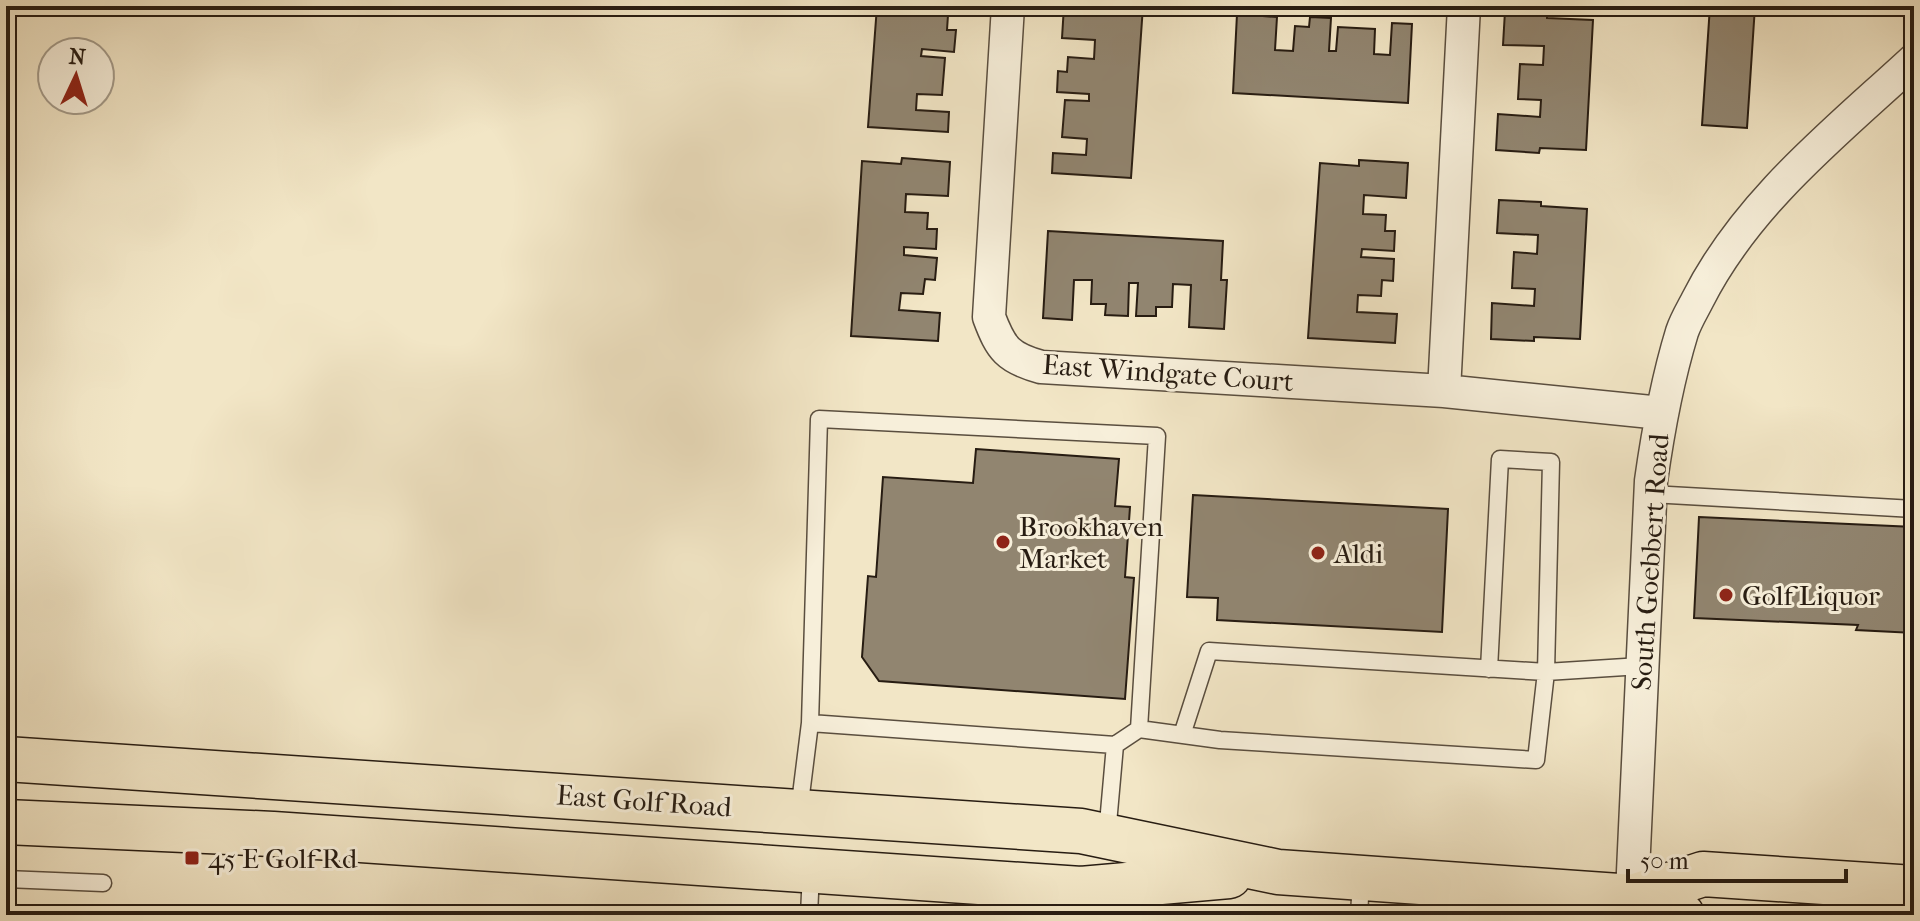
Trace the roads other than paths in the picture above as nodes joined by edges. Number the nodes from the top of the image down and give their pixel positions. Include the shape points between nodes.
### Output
1 (1008, 6) edge
2 (1464, 6) edge
3 (1914, 60) edge
4 (1444, 391) junction
5 (1661, 413) junction
6 (1651, 494) junction
7 (1914, 509) edge
8 (1641, 666) junction
9 (1489, 669) junction
10 (1546, 672) junction
11 (810, 723) junction
12 (1139, 729) junction
13 (1182, 735) junction
14 (1115, 745) junction
15 (6, 759) edge
16 (799, 812) junction
17 (6, 822) edge
18 (1107, 837) junction
19 (811, 871) junction
20 (1278, 872) junction
21 (6, 879) edge
22 (103, 883) dead end
23 (1914, 888) edge
24 (1360, 896) edge
25 (1632, 906) edge
26 (809, 915) edge
27 (1682, 915) edge

1 - 4 street, East Windgate Court via 989,317 999,343 1017,361 1041,367
2 - 4 street
3 - 5 street, South Goebbert Road via 1797,169 1754,214 1714,268 1683,329
4 - 5 street, East Windgate Court
5 - 6 street, South Goebbert Road
6 - 7 lane
6 - 8 street, South Goebbert Road
8 - 10 lane
8 - 25 street, South Goebbert Road
9 - 10 lane
9 - 10 lane via 1500,459 1551,462
9 - 13 lane via 1209,651
10 - 13 lane via 1536,760
11 - 12 lane via 819,419 1157,436
11 - 14 lane
11 - 16 lane
12 - 13 lane
12 - 14 lane
14 - 18 lane
15 - 16 main road, East Golf Road
16 - 18 main road, East Golf Road
17 - 19 main road, East Golf Road via 273,834
18 - 20 main road, East Golf Road
19 - 20 main road, East Golf Road via 1081,889
19 - 26 lane
20 - 24 main road, East Golf Road
21 - 22 lane
23 - 25 main road, East Golf Road via 1703,874
24 - 25 main road, East Golf Road
25 - 27 main road, East Golf Road

